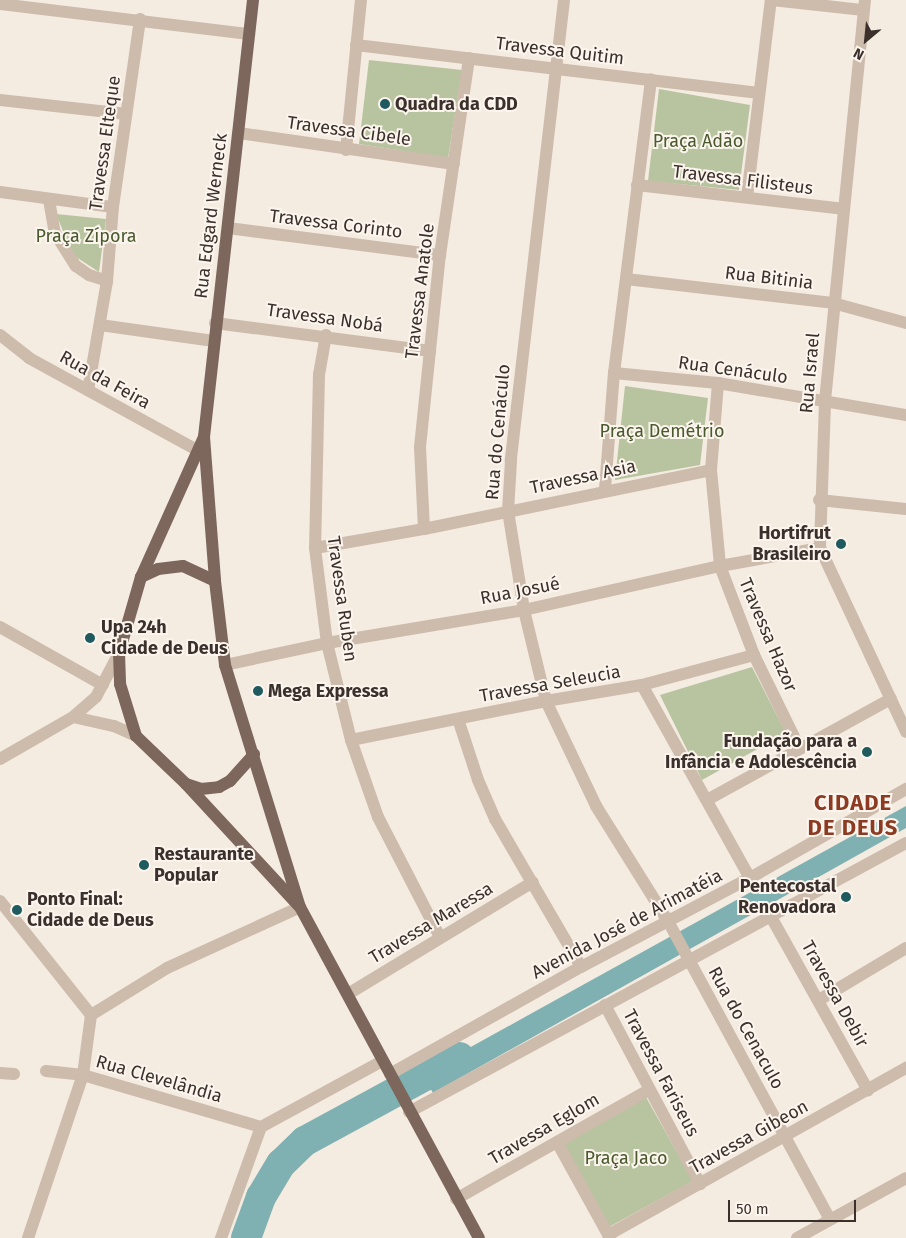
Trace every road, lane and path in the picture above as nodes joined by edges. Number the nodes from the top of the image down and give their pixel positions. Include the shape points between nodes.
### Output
1 (253, 0) edge
2 (361, 0) edge
3 (564, 0) edge
4 (771, 0) edge
5 (0, 4) edge
6 (52, 5) edge
7 (864, 5) edge
8 (140, 19) junction
9 (249, 34) junction
10 (356, 44) junction
11 (468, 58) junction
12 (557, 67) junction
13 (651, 79) junction
14 (759, 93) junction
15 (0, 100) edge
16 (126, 114) junction
17 (239, 133) junction
18 (346, 150) junction
19 (454, 164) junction
20 (637, 185) junction
21 (0, 192) edge
22 (747, 197) junction
23 (49, 200) junction
24 (113, 207) junction
25 (844, 210) junction
26 (228, 228) junction
27 (440, 255) junction
28 (626, 279) junction
29 (107, 280) junction
30 (833, 304) junction
31 (216, 323) junction
32 (906, 323) edge
33 (100, 325) junction
34 (0, 335) edge
35 (326, 335) junction
36 (214, 341) junction
37 (430, 351) junction
38 (614, 373) junction
39 (718, 383) junction
40 (88, 390) junction
41 (825, 403) junction
42 (906, 415) edge
43 (204, 437) junction
44 (197, 450) junction
45 (711, 470) junction
46 (605, 489) junction
47 (819, 500) junction
48 (906, 509) edge
49 (508, 511) junction
50 (424, 529) junction
51 (315, 548) junction
52 (820, 548) junction
53 (720, 566) junction
54 (141, 577) junction
55 (215, 581) junction
56 (524, 610) junction
57 (0, 627) edge
58 (327, 642) junction
59 (119, 653) junction
60 (754, 655) junction
61 (226, 665) junction
62 (103, 685) junction
63 (642, 685) junction
64 (891, 699) junction
65 (546, 701) junction
66 (73, 717) junction
67 (458, 719) junction
68 (906, 732) edge
69 (136, 736) junction
70 (351, 740) junction
71 (798, 747) junction
72 (254, 754) junction
73 (0, 759) edge
74 (186, 784) junction
75 (906, 789) edge
76 (707, 800) junction
77 (906, 842) edge
78 (750, 878) junction
79 (533, 882) junction
80 (0, 901) edge
81 (300, 906) junction
82 (770, 915) junction
83 (670, 926) junction
84 (440, 936) junction
85 (906, 948) edge
86 (686, 957) junction
87 (582, 966) junction
88 (348, 994) junction
89 (819, 1000) junction
90 (605, 1005) junction
91 (91, 1015) junction
92 (382, 1060) junction
93 (906, 1068) edge
94 (46, 1071) dead end
95 (0, 1073) edge
96 (14, 1074) dead end
97 (82, 1075) junction
98 (392, 1079) junction
99 (649, 1090) junction
100 (868, 1090) junction
101 (407, 1108) junction
102 (261, 1127) junction
103 (786, 1135) junction
104 (557, 1142) junction
105 (906, 1178) edge
106 (700, 1184) junction
107 (456, 1199) junction
108 (830, 1219) junction
109 (609, 1236) edge
110 (28, 1238) edge
111 (221, 1238) edge
112 (479, 1238) edge
113 (798, 1238) edge

1 - 9 main road, Rua Edgard Werneck
2 - 10 street
3 - 12 street, Rua do Cenáculo
4 - 7 street
4 - 14 street
5 - 6 street
6 - 8 street
7 - 25 street, Rua Israel
8 - 9 street
8 - 16 street, Travessa Elteque
9 - 17 main road, Rua Edgard Werneck
10 - 11 street, Travessa Quitim
10 - 18 street
11 - 12 street, Travessa Quitim
11 - 19 street, Travessa Anatole
12 - 13 street, Travessa Quitim
12 - 49 street, Rua do Cenáculo via 510,461
13 - 14 street, Travessa Quitim
13 - 20 street
14 - 22 street
15 - 16 street
16 - 24 street, Travessa Elteque
17 - 18 street, Travessa Cibele
17 - 26 main road, Rua Edgard Werneck
18 - 19 street, Travessa Cibele
19 - 27 street, Travessa Anatole
20 - 22 street, Travessa Filisteus
20 - 28 street
21 - 23 street
22 - 25 street, Travessa Filisteus
23 - 24 street
23 - 29 street via 56,233 76,266 89,275
24 - 29 street, Travessa Elteque
25 - 30 street, Rua Israel
26 - 27 street, Travessa Corinto
26 - 31 main road, Rua Edgard Werneck
27 - 37 street, Travessa Anatole
28 - 30 street, Rua Bitinia
28 - 38 street
29 - 33 street, Travessa Elteque
30 - 32 street, Rua Bitinia
30 - 41 street, Rua Israel
31 - 35 street, Travessa Nobá
31 - 36 main road, Rua Edgard Werneck
33 - 36 street
33 - 40 street, Travessa Elteque
34 - 40 street, Rua da Feira via 29,358
35 - 37 street, Travessa Nobá
35 - 51 street, Travessa Ruben via 320,374
36 - 43 main road, Rua Edgard Werneck
37 - 50 street, Travessa Anatole via 420,447
38 - 39 street, Rua Cenáculo
38 - 46 street
39 - 41 street, Rua Cenáculo
39 - 45 street, Travessa Hazor
40 - 44 street, Rua da Feira
41 - 42 street, Rua Cenáculo
41 - 47 street, Rua Israel
43 - 44 main road
43 - 55 main road
44 - 54 main road
45 - 46 street, Travessa Asia
45 - 53 street, Travessa Hazor
46 - 49 street, Travessa Asia
47 - 48 street
47 - 52 street, Rua Israel
49 - 50 street, Travessa Asia
49 - 56 street, Rua do Cenáculo
50 - 51 street, Travessa Asia
51 - 58 street, Travessa Ruben
52 - 53 street, Rua Josué
52 - 64 street, Rua Israel
53 - 56 street, Rua Josué
53 - 60 street, Travessa Hazor
54 - 55 main road via 158,569 184,566
54 - 59 main road
55 - 61 main road
56 - 58 street, Rua Josué
56 - 65 street, Rua do Cenáculo
57 - 62 street
58 - 61 street, Rua Josué
58 - 70 street, Travessa Ruben
59 - 62 street
59 - 69 main road via 120,684
60 - 63 street, Travessa Seleucia
60 - 71 street, Travessa Hazor
61 - 72 main road
62 - 66 street via 96,697
63 - 65 street, Travessa Seleucia
63 - 76 street
64 - 68 street, Rua Israel
64 - 71 street
65 - 67 street, Travessa Seleucia
65 - 83 street, Rua do Cenáculo via 611,834
66 - 69 street via 114,726
66 - 73 street
67 - 70 street, Travessa Seleucia
67 - 79 street via 478,780 499,826
69 - 74 main road
70 - 84 street, Travessa Ruben via 378,817
71 - 76 street
72 - 74 main road via 230,781 219,787 201,788
72 - 81 main road
74 - 81 main road
75 - 78 street, Avenida José de Arimatéia
76 - 78 street
77 - 82 street
78 - 83 street, Avenida José de Arimatéia
79 - 84 street, Travessa Maressa
79 - 87 street
80 - 91 street
81 - 88 main road
81 - 91 street via 167,968
82 - 86 street
82 - 89 street, Travessa Debir
83 - 86 street, Rua do Cenaculo
83 - 87 street, Avenida José de Arimatéia
84 - 88 street, Travessa Maressa
85 - 89 street
86 - 90 street
86 - 103 street, Rua do Cenaculo
87 - 98 street, Avenida José de Arimatéia
88 - 92 main road
89 - 100 street, Travessa Debir
90 - 99 street, Travessa Fariseus
90 - 101 street
91 - 97 street
92 - 98 main road
92 - 102 street
93 - 100 street, Travessa Gibeon
94 - 97 street, Rua Clevelândia
95 - 96 street
97 - 102 street, Rua Clevelândia
97 - 110 street
98 - 101 main road
99 - 104 street, Travessa Eglom
99 - 106 street, Travessa Fariseus
100 - 103 street, Travessa Gibeon
101 - 107 main road
102 - 111 street
103 - 106 street, Travessa Gibeon
103 - 108 street, Rua do Cenaculo
104 - 107 street, Travessa Eglom
104 - 109 street
105 - 108 street
106 - 109 street, Travessa Gibeon
107 - 112 main road
108 - 113 street

